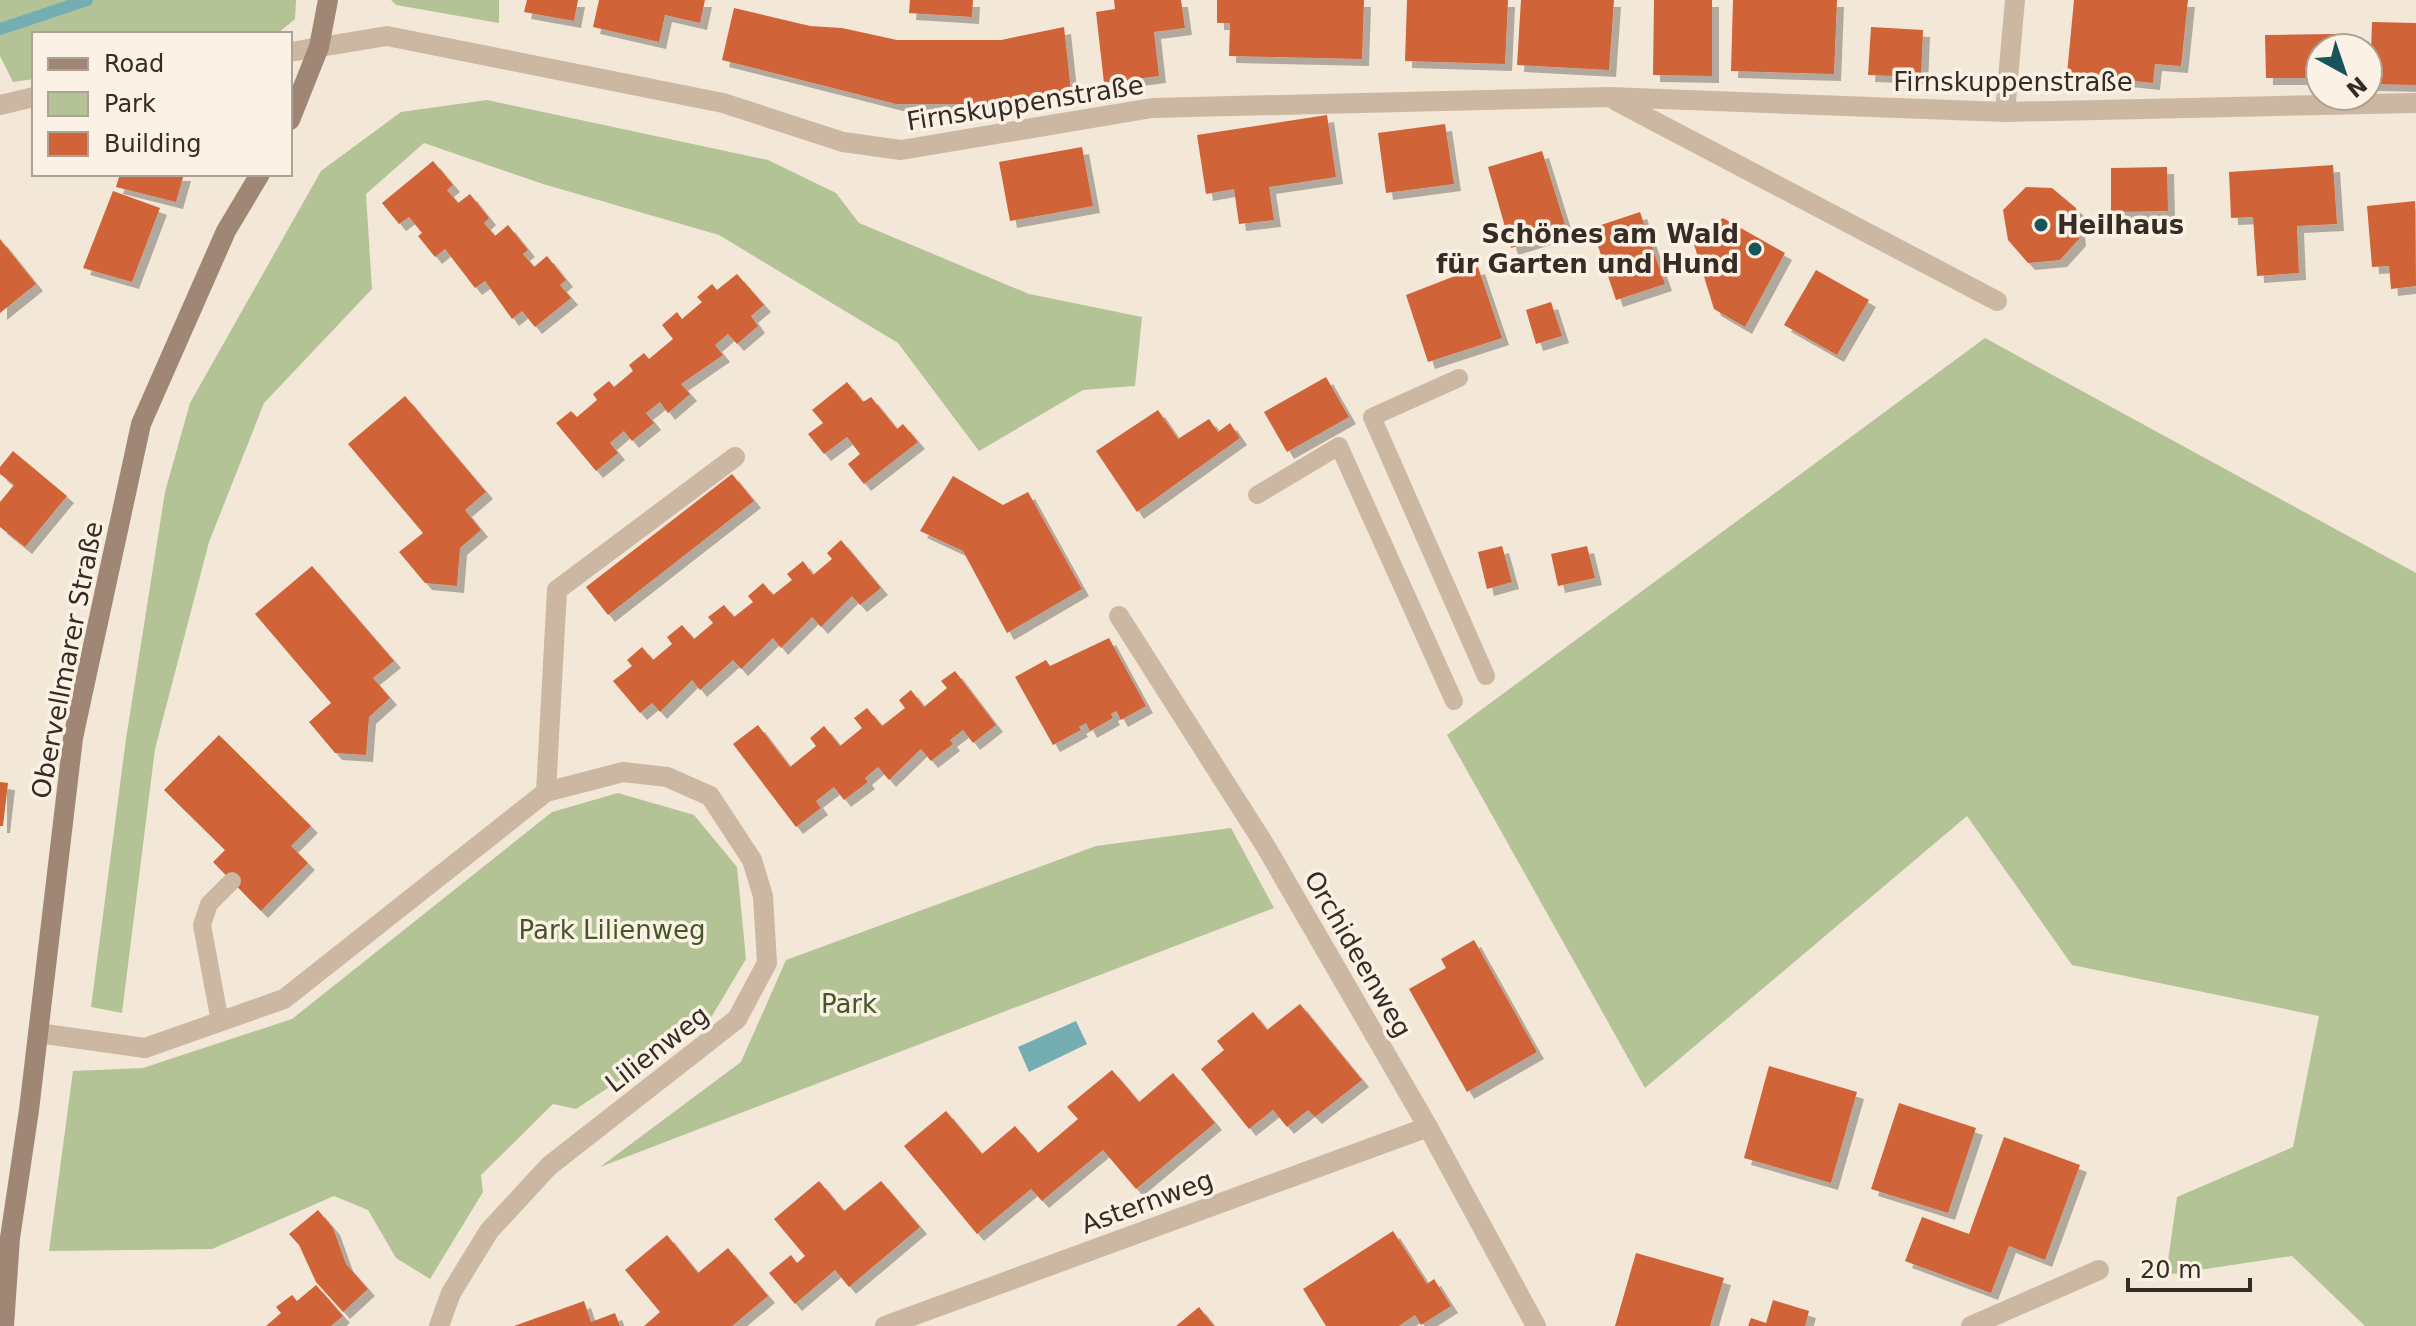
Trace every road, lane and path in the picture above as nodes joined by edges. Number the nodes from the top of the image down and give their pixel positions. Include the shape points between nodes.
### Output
1 (328, 0) edge
2 (2015, 0) edge
3 (319, 47) junction
4 (292, 52) edge
5 (32, 97) edge
6 (1609, 97) junction
7 (2416, 103) edge
8 (0, 105) edge
9 (2005, 112) junction
10 (292, 115) edge
11 (259, 176) edge
12 (1997, 301) dead end
13 (1459, 378) dead end
14 (735, 457) dead end
15 (1257, 495) dead end
16 (1119, 616) dead end
17 (1486, 676) dead end
18 (1454, 701) dead end
19 (546, 792) junction
20 (232, 881) dead end
21 (220, 1022) junction
22 (38, 1033) junction
23 (1428, 1127) junction
24 (2099, 1270) dead end
25 (4, 1326) edge
26 (439, 1326) edge
27 (885, 1326) edge
28 (1536, 1326) edge
29 (1971, 1326) edge

1 - 3 main road
2 - 9 street
3 - 4 street, Firnskuppenstraße
3 - 6 street, Firnskuppenstraße via 387,36 723,103 843,142 901,150 1152,108
3 - 10 main road
5 - 8 street
6 - 9 street, Firnskuppenstraße
6 - 12 street, Firnskuppenstraße
7 - 9 street, Firnskuppenstraße
11 - 22 main road, Obervellmarer Straße via 226,231 141,424 73,738
13 - 17 lane via 1372,417
14 - 19 street via 557,590
15 - 18 lane via 1339,446
16 - 23 street, Orchideenweg via 1266,847
19 - 21 street, Lilienweg via 284,999
19 - 26 street, Lilienweg via 623,772 667,777 710,796 752,860 763,896 767,963 737,1019 549,1166 489,1231 451,1293
20 - 21 lane via 209,904 202,925
21 - 22 street, Lilienweg via 145,1048
22 - 25 main road, Obervellmarer Straße via 10,1238
23 - 27 street, Asternweg
23 - 28 street, Orchideenweg
24 - 29 street

